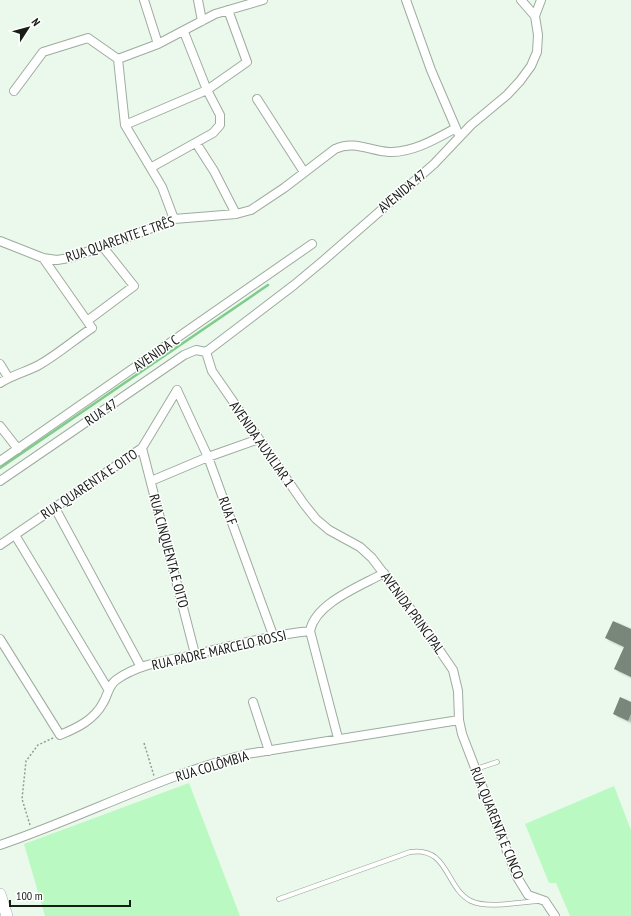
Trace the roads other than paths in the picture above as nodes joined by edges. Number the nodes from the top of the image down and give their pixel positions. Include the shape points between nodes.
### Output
1 (144, 0) edge
2 (198, 0) edge
3 (262, 0) edge
4 (406, 0) edge
5 (521, 0) edge
6 (541, 0) edge
7 (228, 10) junction
8 (535, 16) junction
9 (202, 21) junction
10 (184, 32) junction
11 (158, 44) junction
12 (118, 59) junction
13 (14, 90) dead end
14 (207, 90) junction
15 (257, 99) dead end
16 (125, 125) junction
17 (458, 132) junction
18 (196, 143) junction
19 (152, 167) junction
20 (304, 172) junction
21 (236, 214) junction
22 (174, 219) junction
23 (0, 241) edge
24 (312, 244) dead end
25 (103, 247) junction
26 (43, 258) junction
27 (89, 324) junction
28 (206, 352) junction
29 (0, 364) edge
30 (8, 377) junction
31 (0, 383) edge
32 (177, 390) joint
33 (0, 426) edge
34 (259, 439) junction
35 (142, 448) junction
36 (18, 450) junction
37 (208, 457) junction
38 (0, 461) edge
39 (0, 481) edge
40 (151, 481) junction
41 (55, 508) junction
42 (329, 530) joint
43 (15, 535) junction
44 (0, 545) edge
45 (384, 574) junction
46 (310, 631) junction
47 (272, 635) junction
48 (0, 639) edge
49 (195, 654) junction
50 (142, 667) junction
51 (108, 689) junction
52 (253, 702) dead end
53 (459, 720) junction
54 (462, 734) joint
55 (338, 738) junction
56 (269, 751) junction
57 (497, 762) dead end
58 (476, 769) junction
59 (0, 844) edge
60 (0, 894) edge
61 (279, 899) dead end
62 (545, 901) junction
63 (4, 911) edge
64 (555, 916) edge

1 - 11 street
2 - 9 street
3 - 7 street
4 - 17 street via 431,70
5 - 8 street
6 - 8 street
7 - 9 street
7 - 14 street via 246,62
8 - 17 street, AVENIDA 47 via 537,52 531,66 507,95
9 - 10 street
10 - 11 street
10 - 14 street
11 - 12 street
12 - 13 street via 88,38 43,52
12 - 16 street
14 - 16 street
14 - 18 street via 220,115 220,125 213,133
15 - 20 street
16 - 19 street
17 - 20 street, RUA QUARENTE E TRÊS via 399,151 389,152 352,144 344,145
17 - 28 street, AVENIDA 47 via 434,164 306,275
18 - 19 street
18 - 21 street
19 - 22 street
20 - 21 street, RUA QUARENTE E TRÊS via 267,201 251,210
21 - 22 street, RUA QUARENTE E TRÊS
22 - 25 street, RUA QUARENTE E TRÊS
23 - 26 street, RUA QUARENTE E TRÊS
24 - 36 street, AVENIDA C
25 - 26 street, RUA QUARENTE E TRÊS via 69,258
25 - 27 street via 134,286
26 - 27 street
27 - 30 street via 42,363 27,372
28 - 34 street, AVENIDA AUXILIAR 1 via 212,371
28 - 39 street, RUA 47 via 196,350 184,355
29 - 30 street
30 - 31 street
32 - 35 street, RUA QUARENTA E OITO
32 - 37 street, RUA F
33 - 36 street
34 - 37 street
34 - 42 street, AVENIDA AUXILIAR 1 via 304,504
35 - 40 street, RUA CINQUENTA E OITO
35 - 41 street, RUA QUARENTA E OITO
36 - 38 street, AVENIDA C
37 - 40 street
37 - 47 street, RUA F
40 - 49 street, RUA CINQUENTA E OITO
41 - 43 street, RUA QUARENTA E OITO
41 - 50 street
42 - 45 street, AVENIDA PRINCIPAL via 360,547
43 - 44 street, RUA QUARENTA E OITO
43 - 51 street
45 - 46 street via 323,608 312,623
45 - 53 street, AVENIDA PRINCIPAL via 453,670 458,691
46 - 47 street, RUA PADRE MARCELO ROSSI
46 - 55 street
47 - 49 street, RUA PADRE MARCELO ROSSI
48 - 51 street, RUA PADRE MARCELO ROSSI via 60,735 76,729 97,713
49 - 50 street, RUA PADRE MARCELO ROSSI
50 - 51 street, RUA PADRE MARCELO ROSSI via 115,681
52 - 56 street
53 - 54 street, AVENIDA PRINCIPAL
53 - 55 street, RUA COLÔMBIA
54 - 58 street, RUA QUARENTA E CINCO
55 - 56 street, RUA COLÔMBIA
56 - 59 street, RUA COLÔMBIA via 225,759 156,783 33,834
57 - 58 lane
58 - 62 street, RUA QUARENTA E CINCO via 517,877 528,895
60 - 63 street
61 - 62 lane via 410,852 425,851 436,857 459,890 470,900 484,905
62 - 64 street

